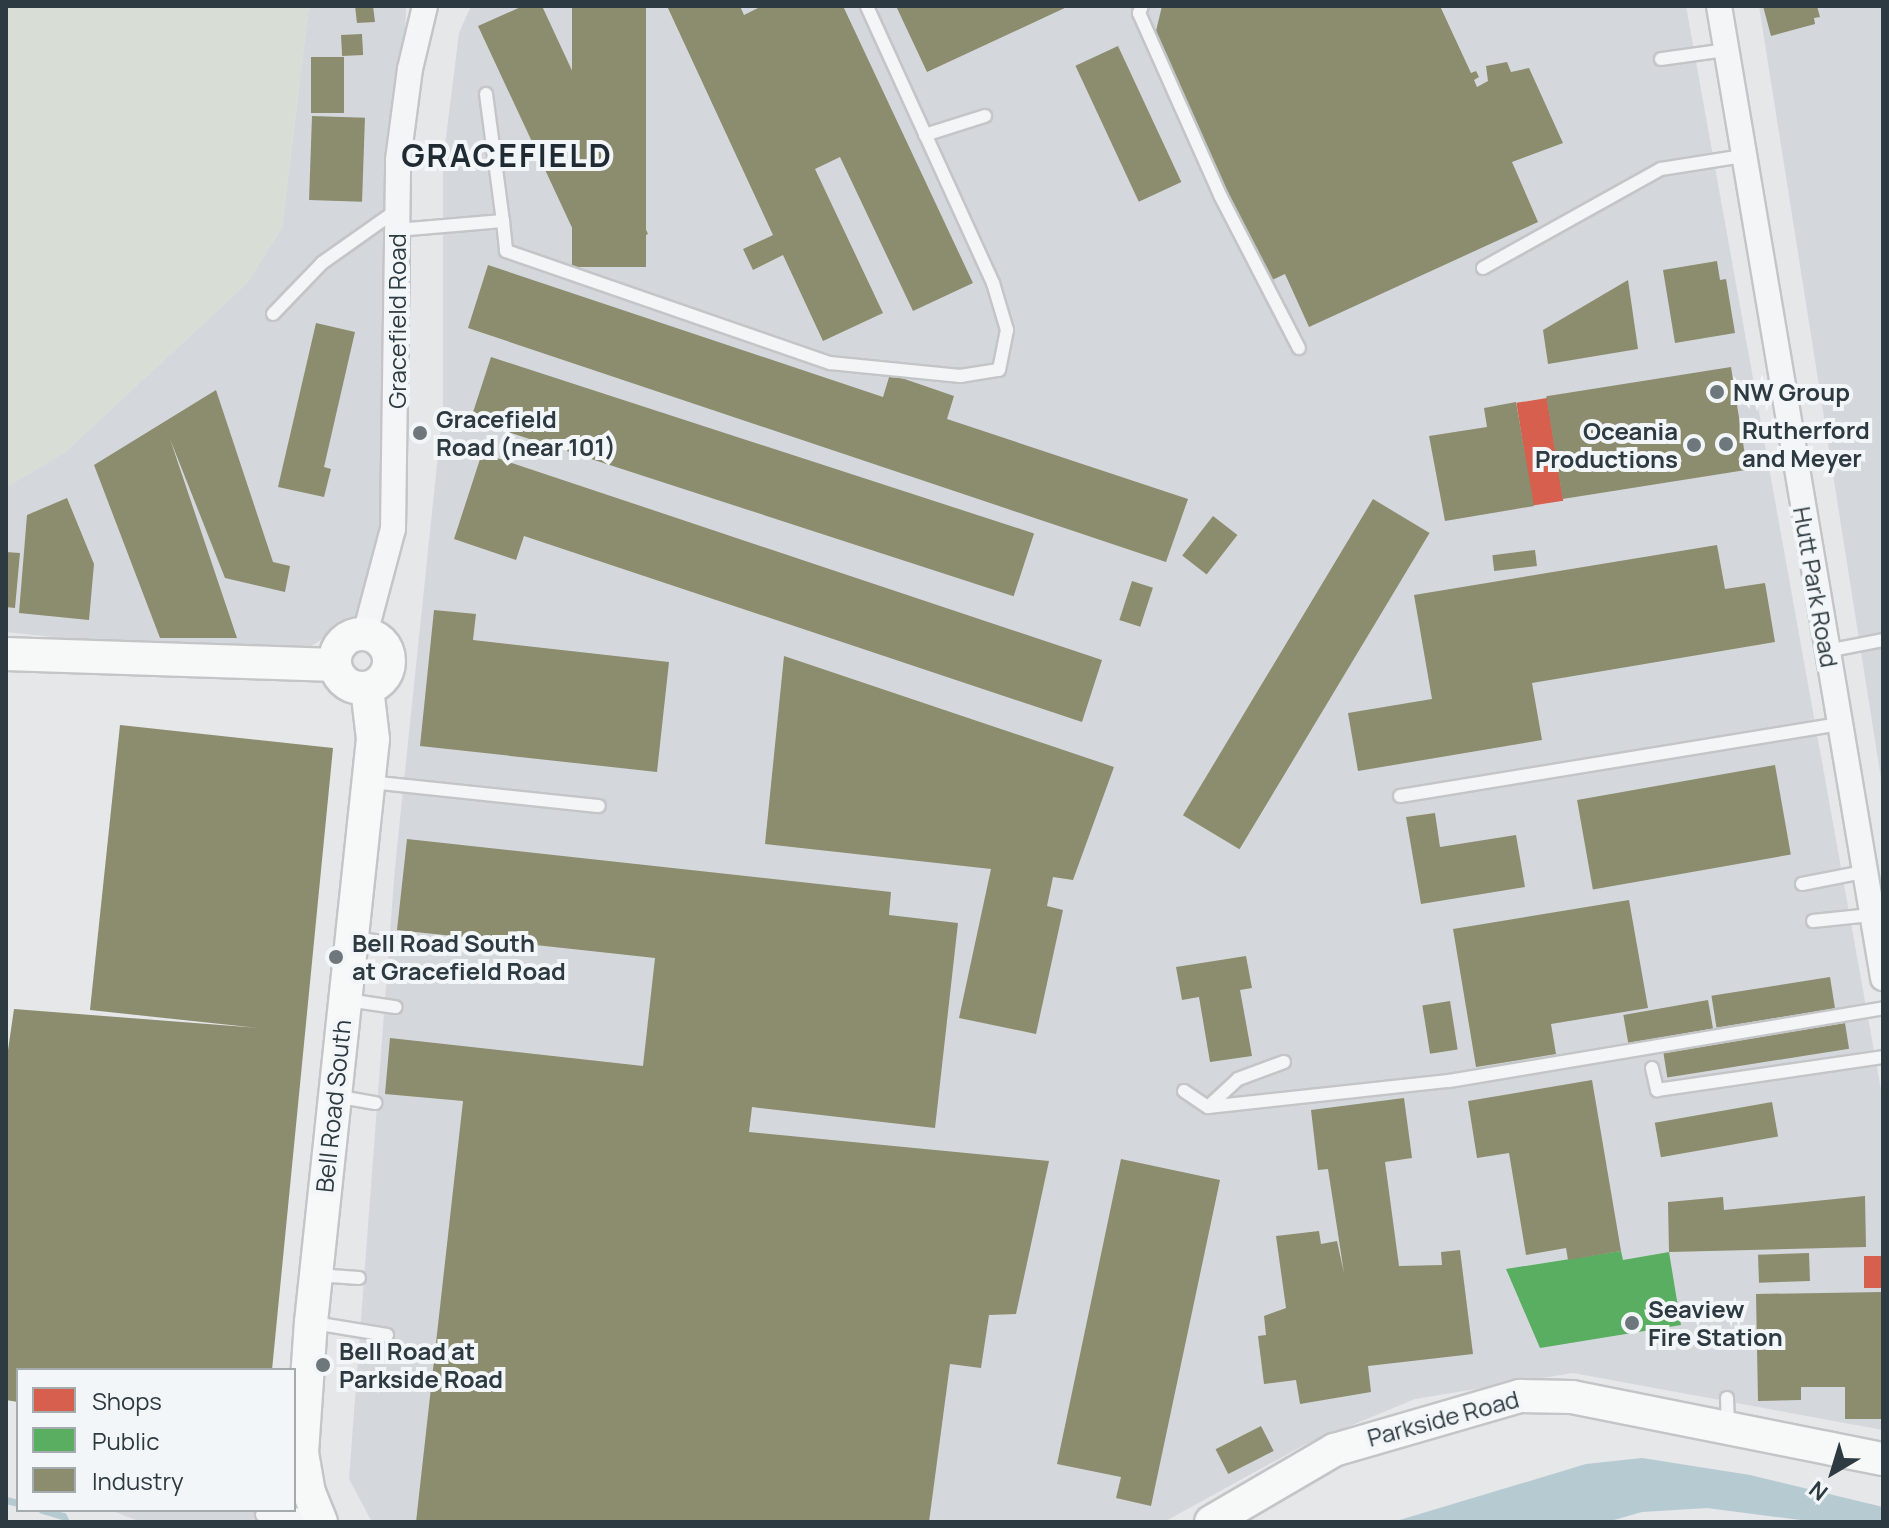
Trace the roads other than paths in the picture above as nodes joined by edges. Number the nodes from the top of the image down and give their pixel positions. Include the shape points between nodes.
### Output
1 (425, 6) edge
2 (867, 6) edge
3 (1142, 6) edge
4 (1719, 6) edge
5 (1726, 50) junction
6 (1661, 59) dead end
7 (486, 94) dead end
8 (985, 116) dead end
9 (925, 135) junction
10 (1743, 156) junction
11 (397, 220) junction
12 (503, 221) junction
13 (1483, 268) dead end
14 (273, 314) dead end
15 (1299, 348) dead end
16 (365, 634) junction
17 (1883, 640) edge
18 (1827, 651) junction
19 (6, 654) edge
20 (335, 665) junction
21 (367, 688) junction
22 (1838, 724) junction
23 (367, 782) junction
24 (1400, 796) dead end
25 (599, 806) dead end
26 (1864, 872) junction
27 (1802, 884) dead end
28 (1871, 915) junction
29 (1813, 921) dead end
30 (351, 938) junction
31 (402, 945) dead end
32 (1883, 978) edge
33 (344, 1000) junction
34 (395, 1007) dead end
35 (1883, 1008) edge
36 (1883, 1057) edge
37 (1284, 1062) dead end
38 (1652, 1068) dead end
39 (1184, 1091) dead end
40 (334, 1095) junction
41 (375, 1103) dead end
42 (1208, 1107) junction
43 (316, 1275) junction
44 (359, 1278) dead end
45 (311, 1322) junction
46 (387, 1335) dead end
47 (1883, 1459) edge
48 (262, 1515) dead end
49 (319, 1518) edge
50 (1211, 1522) edge

1 - 11 street, Gracefield Road via 408,83
2 - 9 lane
3 - 15 lane via 1139,13 1221,197
4 - 5 street, Hutt Park Road
5 - 6 lane
5 - 10 street, Hutt Park Road
7 - 12 lane
8 - 9 lane
9 - 12 lane via 993,283 1007,330 999,370 960,376 830,363 506,251
10 - 13 lane via 1661,169
10 - 18 street, Hutt Park Road
11 - 12 lane
11 - 14 lane via 322,263
11 - 16 street, Gracefield Road via 393,529
16 - 20 main road via 340,646
16 - 21 main road via 383,643 390,661 383,679
17 - 18 lane
18 - 22 street, Hutt Park Road
19 - 20 main road
20 - 21 main road via 346,683
21 - 23 main road, Bell Road South via 373,739
22 - 24 lane
22 - 26 street, Hutt Park Road
23 - 25 lane
23 - 30 main road, Bell Road South
26 - 27 lane
26 - 28 street, Hutt Park Road
28 - 29 lane
28 - 32 street, Hutt Park Road
30 - 31 lane
30 - 33 main road, Bell Road South
33 - 34 lane
33 - 40 main road, Bell Road South
35 - 42 lane via 1449,1081
36 - 38 lane via 1657,1090
37 - 42 lane via 1238,1079
39 - 42 lane
40 - 41 lane
40 - 43 main road, Bell Road South
43 - 44 lane
43 - 45 main road, Bell Road South
45 - 46 lane
45 - 49 main road, Bell Road South via 302,1453
47 - 50 main road, Parkside Road via 1728,1413 1520,1396 1334,1450
48 - 49 lane

